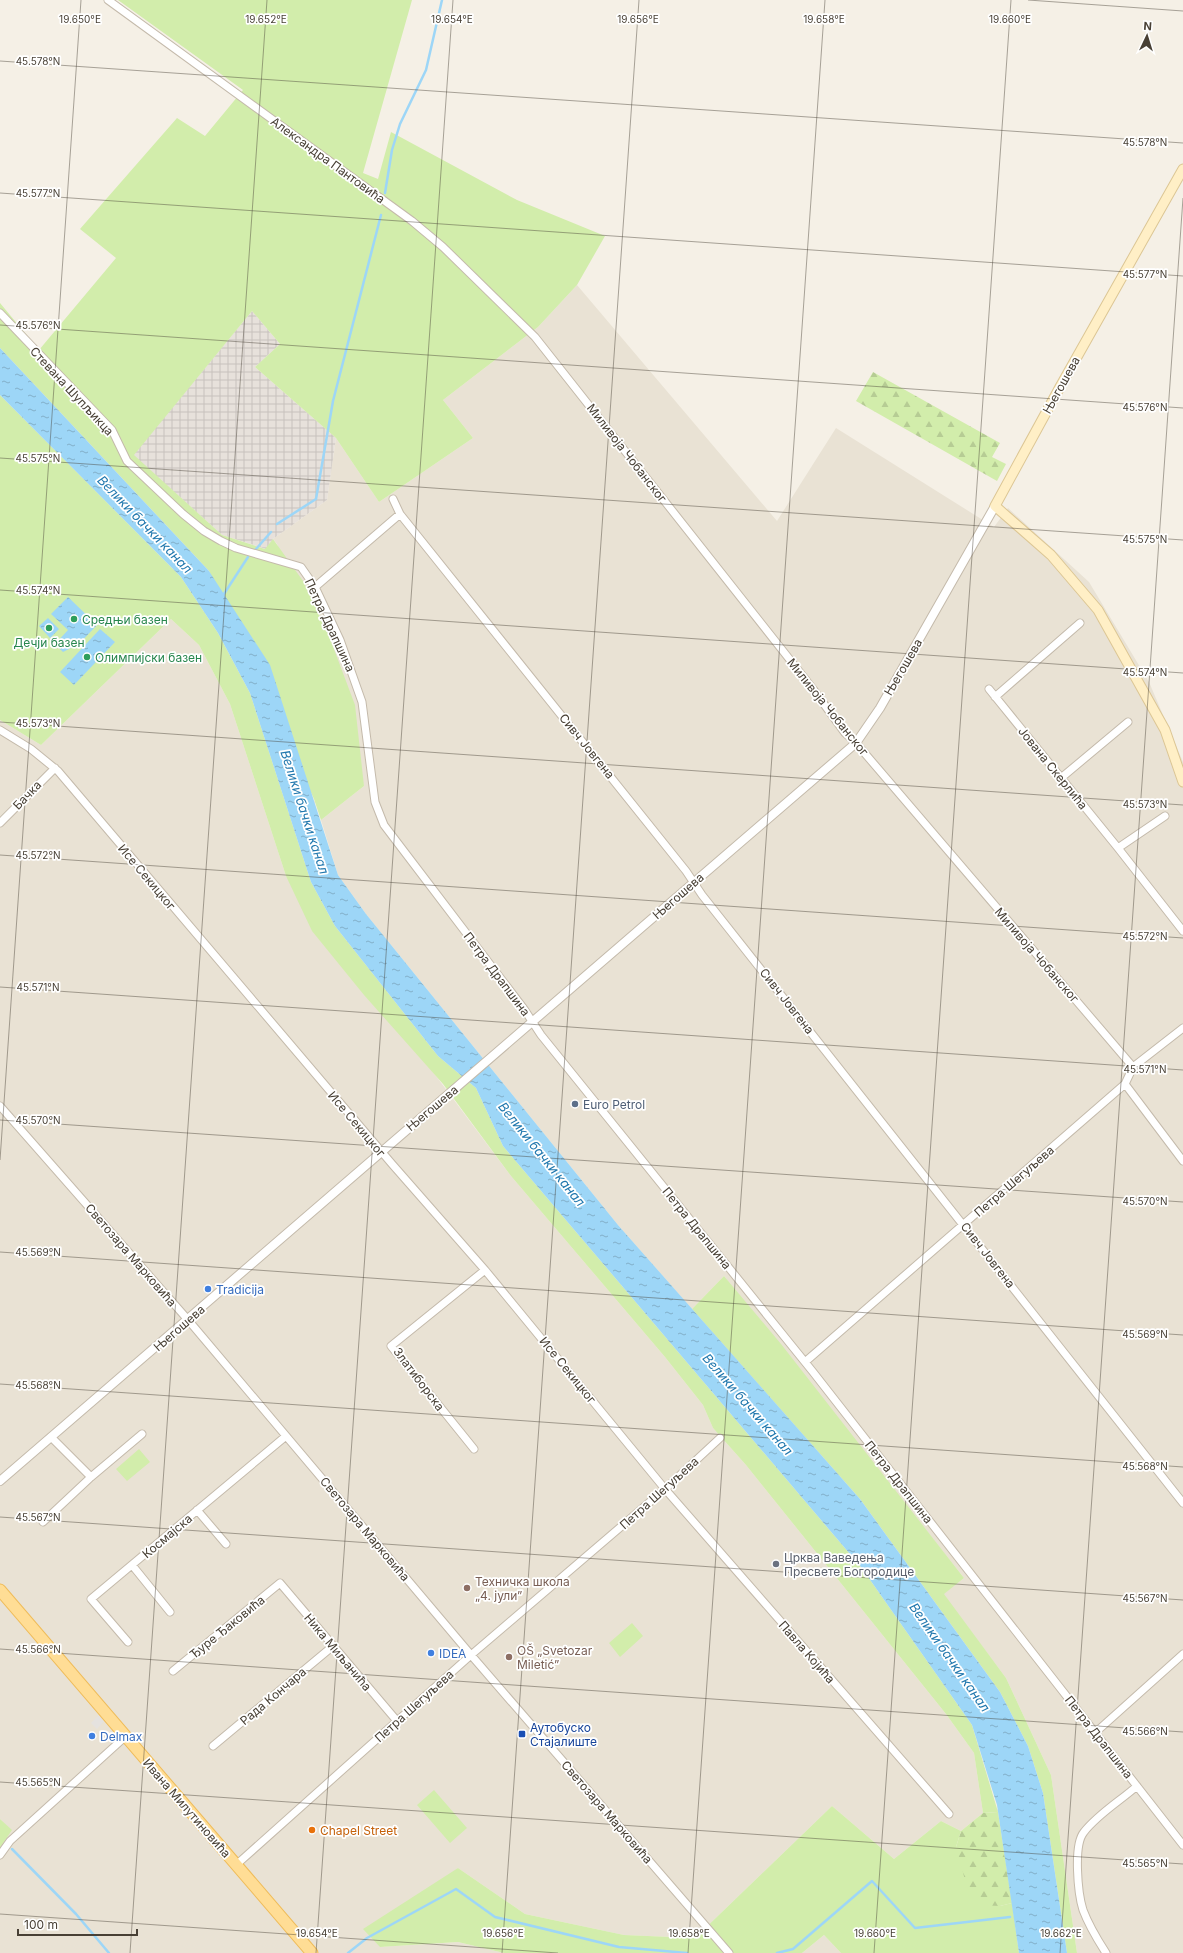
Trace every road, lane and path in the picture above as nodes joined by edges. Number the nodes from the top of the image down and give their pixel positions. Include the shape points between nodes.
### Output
1 (108, 0) edge
2 (1183, 170) edge
3 (0, 313) edge
4 (535, 337) joint
5 (393, 499) dead end
6 (995, 506) junction
7 (400, 514) junction
8 (301, 566) joint
9 (315, 588) junction
10 (1080, 623) dead end
11 (989, 689) dead end
12 (995, 697) junction
13 (1128, 722) dead end
14 (0, 730) edge
15 (856, 743) junction
16 (55, 768) junction
17 (1061, 778) junction
18 (1183, 782) edge
19 (1165, 816) dead end
20 (0, 823) edge
21 (1118, 848) junction
22 (694, 882) junction
23 (1183, 931) edge
24 (532, 1021) junction
25 (1183, 1028) edge
26 (1133, 1067) junction
27 (1125, 1084) junction
28 (0, 1106) edge
29 (381, 1151) junction
30 (1183, 1161) edge
31 (963, 1224) junction
32 (485, 1270) junction
33 (189, 1321) junction
34 (805, 1362) junction
35 (142, 1434) dead end
36 (286, 1436) junction
37 (52, 1437) junction
38 (720, 1438) dead end
39 (474, 1449) dead end
40 (91, 1477) junction
41 (0, 1481) edge
42 (665, 1489) junction
43 (1183, 1503) edge
44 (197, 1510) junction
45 (43, 1522) dead end
46 (226, 1544) dead end
47 (132, 1565) junction
48 (280, 1583) joint
49 (0, 1590) edge
50 (170, 1612) dead end
51 (128, 1642) dead end
52 (333, 1646) junction
53 (1183, 1654) edge
54 (471, 1655) junction
55 (173, 1671) dead end
56 (397, 1721) junction
57 (1096, 1732) junction
58 (126, 1736) junction
59 (213, 1746) dead end
60 (1137, 1786) junction
61 (949, 1814) dead end
62 (1183, 1845) edge
63 (0, 1855) edge
64 (236, 1865) junction
65 (312, 1953) edge
66 (729, 1953) edge
67 (1106, 1953) edge

1 - 4 street, Александра Пантовића via 412,221 443,247
2 - 6 main road, Његошева
3 - 8 street, Стевана Шупљикца via 112,430 128,461 183,514 204,531 236,548
4 - 15 street, Миливоја Чобанског via 845,733
5 - 7 street, Сивч Јовгена
6 - 15 street, Његошева via 880,708
6 - 18 main road via 1051,555 1098,610 1165,730
7 - 9 street
7 - 22 street, Сивч Јовгена
8 - 9 street, Петра Драпшина
9 - 24 street, Петра Драпшина via 349,662 362,702 375,802 384,825
10 - 12 street
11 - 12 street, Јована Скерлића
12 - 17 street, Јована Скерлића
13 - 17 street
14 - 16 street, Исе Секицког
15 - 22 street, Његошева
15 - 26 street, Миливоја Чобанског
16 - 20 street, Бачка
16 - 29 street, Исе Секицког
17 - 21 street, Јована Скерлића
19 - 21 street
21 - 23 street, Јована Скерлића
22 - 24 street, Његошева
22 - 31 street, Сивч Јовгена
24 - 29 street, Његошева
24 - 34 street, Петра Драпшина
25 - 26 street, Петра Шегуљева
26 - 27 street, Петра Шегуљева
27 - 30 street
27 - 31 street, Петра Шегуљева
28 - 33 street, Светозара Марковића
29 - 32 street, Исе Секицког
29 - 33 street, Његошева
31 - 34 street, Петра Шегуљева
31 - 43 street, Сивч Јовгена
32 - 39 street, Златиборска via 391,1346
32 - 42 street, Исе Секицког
33 - 36 street, Светозара Марковића
33 - 37 street, Његошева
34 - 57 street, Петра Драпшина
35 - 40 street
36 - 44 street, Космајска
36 - 54 street, Светозара Марковића
37 - 40 street
37 - 41 street, Његошева
38 - 42 street, Петра Шегуљева
40 - 45 street
42 - 54 street, Петра Шегуљева
42 - 61 street, Павла Којића
44 - 46 street
44 - 47 street, Космајска
47 - 50 street
47 - 51 street, Космајска via 91,1599
48 - 52 street, Ника Миљанића
48 - 55 street, Ђуре Ђаковића
49 - 58 main road, Ивана Милутиновића
52 - 56 street, Ника Миљанића
52 - 59 street, Рада Кончара
53 - 57 street
54 - 56 street, Петра Шегуљева
54 - 66 street, Светозара Марковића
56 - 64 street, Петра Шегуљева
57 - 60 street, Петра Драпшина
58 - 63 street via 10,1840
58 - 64 main road, Ивана Милутиновића
60 - 62 street, Петра Драпшина
60 - 67 street via 1084,1832 1078,1845 1077,1863 1082,1905 1093,1933
64 - 65 main road, Ивана Милутиновића

